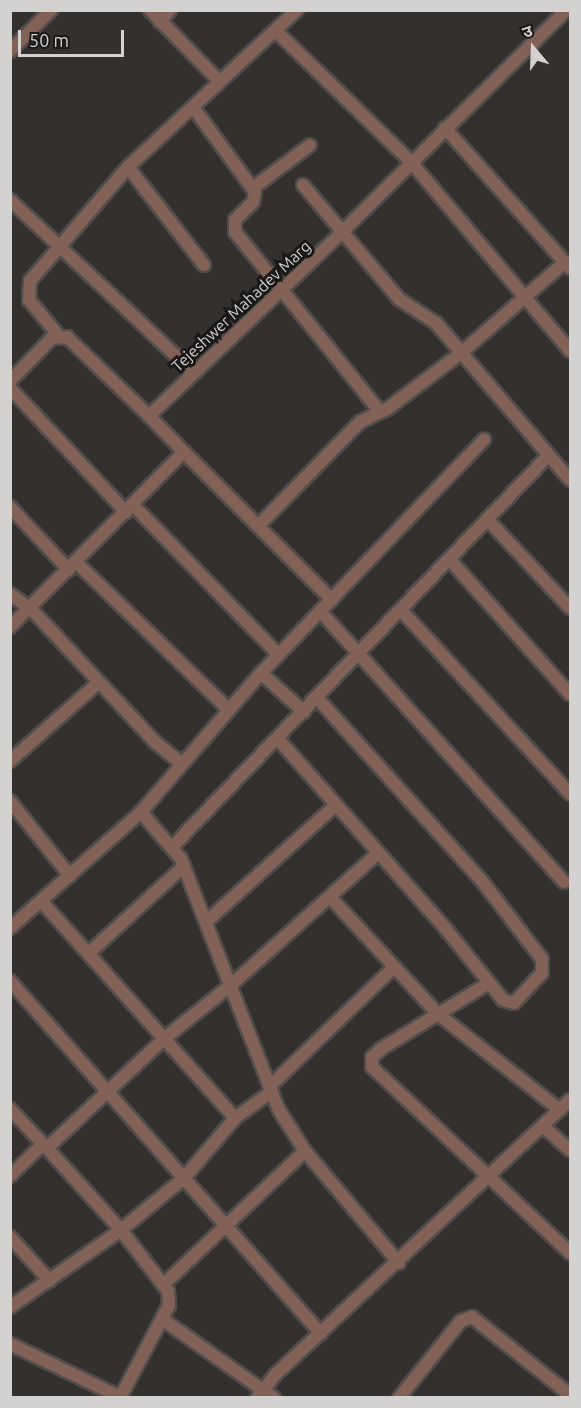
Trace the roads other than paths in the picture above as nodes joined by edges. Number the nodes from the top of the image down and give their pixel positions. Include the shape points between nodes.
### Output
1 (51, 10) edge
2 (150, 10) edge
3 (170, 10) edge
4 (297, 10) edge
5 (566, 10) edge
6 (160, 22) junction
7 (277, 32) junction
8 (10, 51) edge
9 (220, 82) junction
10 (193, 107) junction
11 (445, 128) junction
12 (310, 145) dead end
13 (412, 163) junction
14 (128, 167) junction
15 (303, 185) dead end
16 (253, 188) junction
17 (12, 205) edge
18 (342, 232) junction
19 (59, 244) junction
20 (204, 265) dead end
21 (568, 265) edge
22 (280, 291) junction
23 (524, 300) junction
24 (59, 336) junction
25 (570, 351) edge
26 (461, 353) junction
27 (194, 373) junction
28 (10, 381) edge
29 (10, 388) edge
30 (380, 412) junction
31 (149, 416) junction
32 (484, 440) dead end
33 (184, 452) junction
34 (548, 456) junction
35 (570, 480) edge
36 (10, 507) edge
37 (129, 508) junction
38 (488, 520) junction
39 (258, 526) junction
40 (450, 560) junction
41 (73, 566) junction
42 (10, 594) edge
43 (332, 600) junction
44 (30, 608) junction
45 (570, 608) edge
46 (401, 610) junction
47 (321, 612) junction
48 (10, 627) edge
49 (360, 653) junction
50 (279, 655) junction
51 (261, 673) junction
52 (98, 683) junction
53 (570, 694) edge
54 (318, 698) junction
55 (229, 710) junction
56 (304, 712) junction
57 (278, 739) junction
58 (10, 761) edge
59 (182, 763) junction
60 (570, 794) edge
61 (10, 801) edge
62 (336, 805) junction
63 (141, 812) junction
64 (173, 846) junction
65 (378, 853) junction
66 (184, 866) junction
67 (70, 876) junction
68 (564, 882) dead end
69 (330, 897) junction
70 (42, 902) junction
71 (207, 921) junction
72 (10, 928) edge
73 (89, 953) junction
74 (394, 967) junction
75 (10, 981) edge
76 (489, 983) junction
77 (231, 985) junction
78 (438, 1014) junction
79 (165, 1038) junction
80 (270, 1089) junction
81 (108, 1091) junction
82 (570, 1100) edge
83 (10, 1109) edge
84 (560, 1110) junction
85 (235, 1118) junction
86 (543, 1126) junction
87 (570, 1150) edge
88 (305, 1151) junction
89 (10, 1176) edge
90 (184, 1178) junction
91 (488, 1179) junction
92 (226, 1226) junction
93 (121, 1230) junction
94 (10, 1237) edge
95 (570, 1253) edge
96 (399, 1263) junction
97 (50, 1281) junction
98 (164, 1284) junction
99 (10, 1308) edge
100 (162, 1319) junction
101 (321, 1334) junction
102 (10, 1344) edge
103 (260, 1393) edge
104 (564, 1394) edge
105 (120, 1397) edge
106 (274, 1398) edge
107 (399, 1398) edge

1 - 8 street
2 - 6 street
3 - 6 street
4 - 7 street
5 - 11 street, Tejeshwer Mahadev Marg
6 - 9 street
7 - 9 street
7 - 13 street
9 - 10 street
10 - 14 street
10 - 16 street
11 - 13 street, Tejeshwer Mahadev Marg
11 - 21 street
12 - 16 street
13 - 18 street, Tejeshwer Mahadev Marg
13 - 23 street
14 - 19 street
14 - 20 street
15 - 18 street
16 - 22 street via 253,202 235,220 234,227
17 - 19 street
18 - 22 street, Tejeshwer Mahadev Marg
18 - 26 street via 399,298 436,323
19 - 24 street via 30,281 26,294
19 - 27 street
21 - 23 street
22 - 27 street, Tejeshwer Mahadev Marg
22 - 30 street
23 - 25 street
23 - 26 street
24 - 28 street
24 - 31 street via 76,343
26 - 30 street
26 - 34 street
27 - 31 street, Tejeshwer Mahadev Marg
29 - 37 street
30 - 39 street via 360,422
31 - 33 street
32 - 43 street
33 - 37 street
33 - 39 street
34 - 35 street
34 - 38 street
36 - 41 street
37 - 41 street
37 - 50 street
38 - 40 street
38 - 45 street
39 - 43 street
40 - 46 street
40 - 53 street
41 - 44 street
41 - 55 street
42 - 44 street
43 - 47 street
44 - 48 street
44 - 52 street
46 - 49 street
46 - 60 street
47 - 49 street
47 - 50 street
49 - 54 street
49 - 68 street
50 - 51 street
51 - 55 street
51 - 56 street
52 - 58 street
52 - 59 street
54 - 56 street
54 - 76 street via 482,881 544,963 542,973 514,1003 503,1000
55 - 59 street
56 - 57 street
57 - 62 street
57 - 64 street
59 - 63 street
61 - 67 street
62 - 65 street
62 - 71 street
63 - 64 street
63 - 67 street
64 - 66 street
65 - 69 street
65 - 76 street
66 - 71 street
66 - 73 street
67 - 70 street
69 - 74 street
69 - 77 street
70 - 72 street
70 - 73 street
71 - 77 street
73 - 79 street
74 - 78 street
74 - 80 street
75 - 81 street
76 - 78 street
77 - 79 street
77 - 80 street
78 - 84 street
78 - 91 street via 381,1049 372,1057 372,1067
79 - 81 street
79 - 85 street
80 - 85 street
80 - 88 street
81 - 90 street
81 - 93 street via 47,1148
82 - 84 street
83 - 89 street via 44,1144
84 - 86 street
85 - 90 street
86 - 87 street
86 - 91 street
88 - 92 street
88 - 96 street
90 - 92 street
90 - 93 street
91 - 95 street
91 - 96 street
92 - 98 street
92 - 101 street
93 - 97 street
93 - 98 street
94 - 97 street
96 - 101 street
97 - 99 street
98 - 100 street via 170,1298
100 - 103 street
100 - 105 street
101 - 103 street
102 - 105 street
103 - 106 street
104 - 107 street via 472,1317 461,1321

